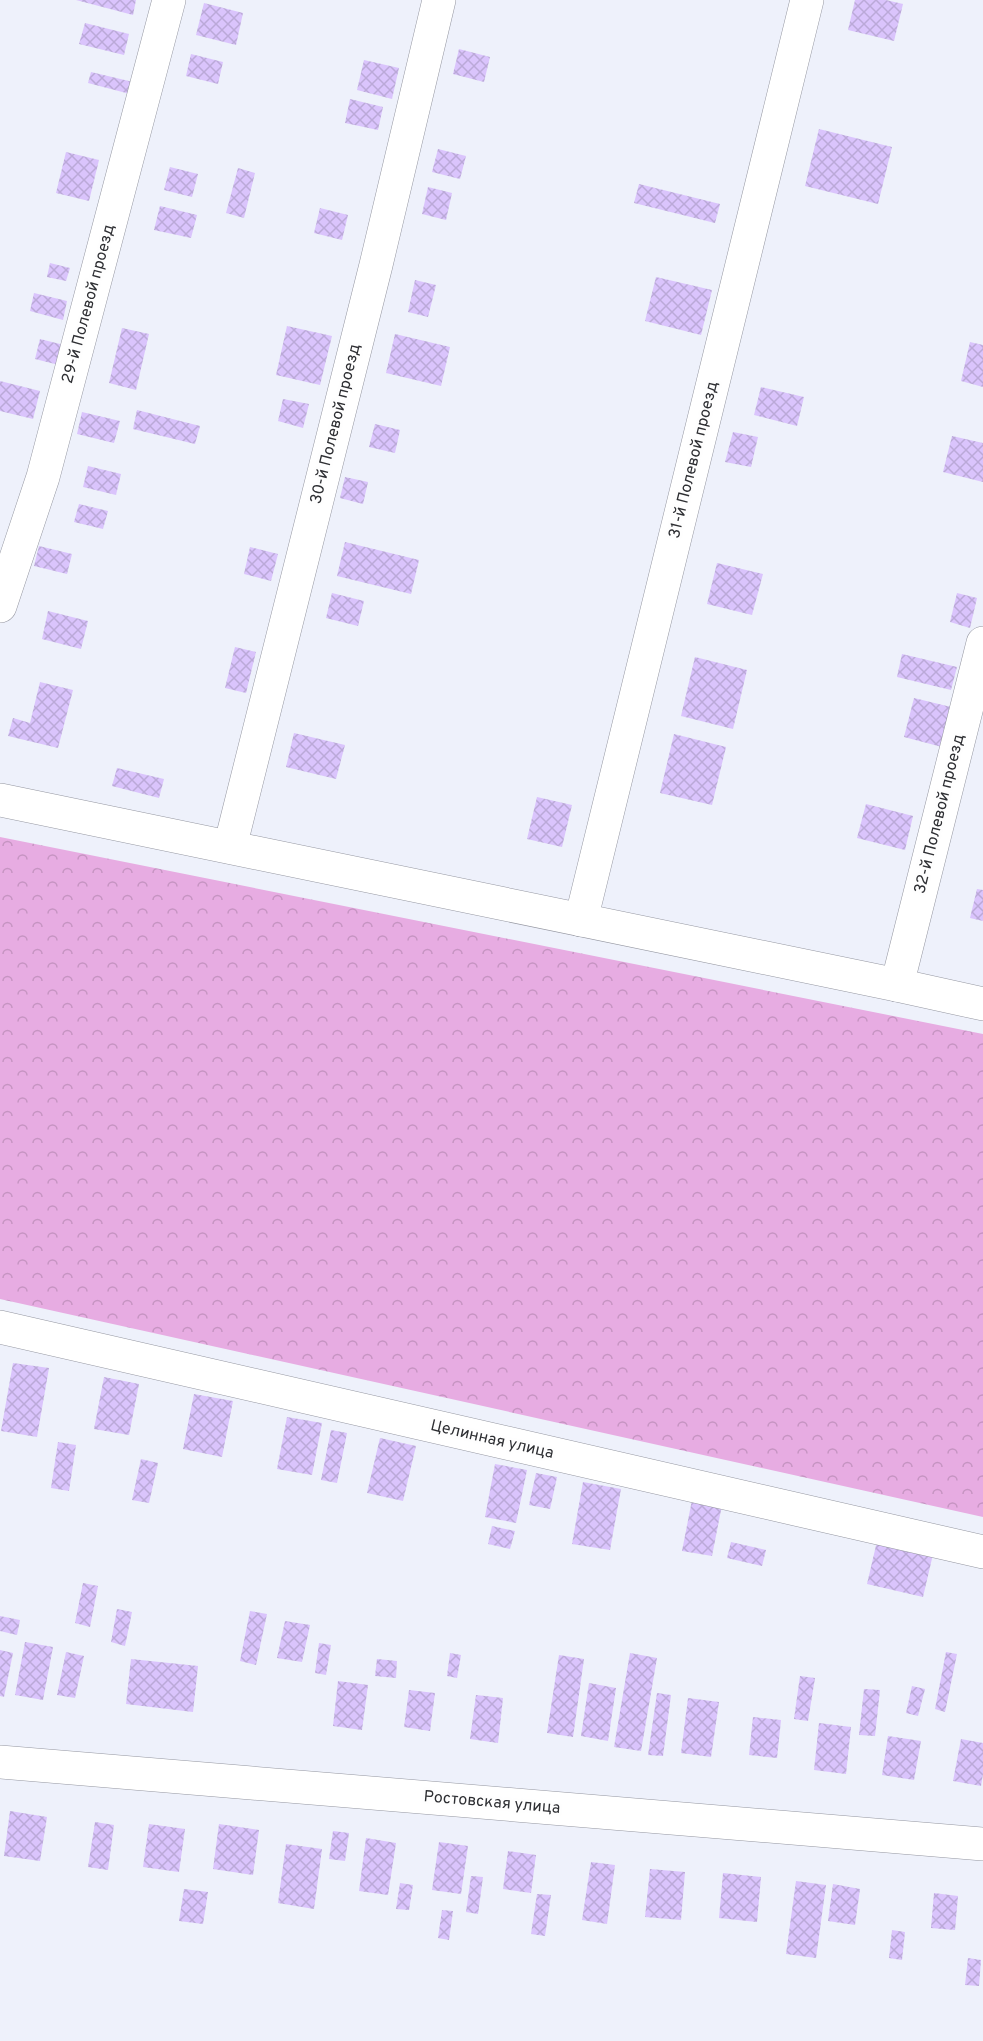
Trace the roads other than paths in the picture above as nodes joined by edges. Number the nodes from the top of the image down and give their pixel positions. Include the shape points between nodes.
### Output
1 (169, 0) edge
2 (439, 0) edge
3 (807, 0) edge
4 (0, 606) edge
5 (983, 643) edge
6 (0, 800) edge
7 (230, 847) junction
8 (581, 920) junction
9 (897, 985) junction
10 (983, 1004) edge
11 (0, 1328) edge
12 (983, 1552) edge
13 (0, 1762) edge
14 (983, 1845) edge

1 - 4 street, 29-й Полевой проезд via 43,477
2 - 7 street, 30-й Полевой проезд
3 - 8 street, 31-й Полевой проезд
5 - 9 street, 32-й Полевой проезд
6 - 7 street
7 - 8 street
8 - 9 street
9 - 10 street
11 - 12 street, Целинная улица
13 - 14 street, Ростовская улица

